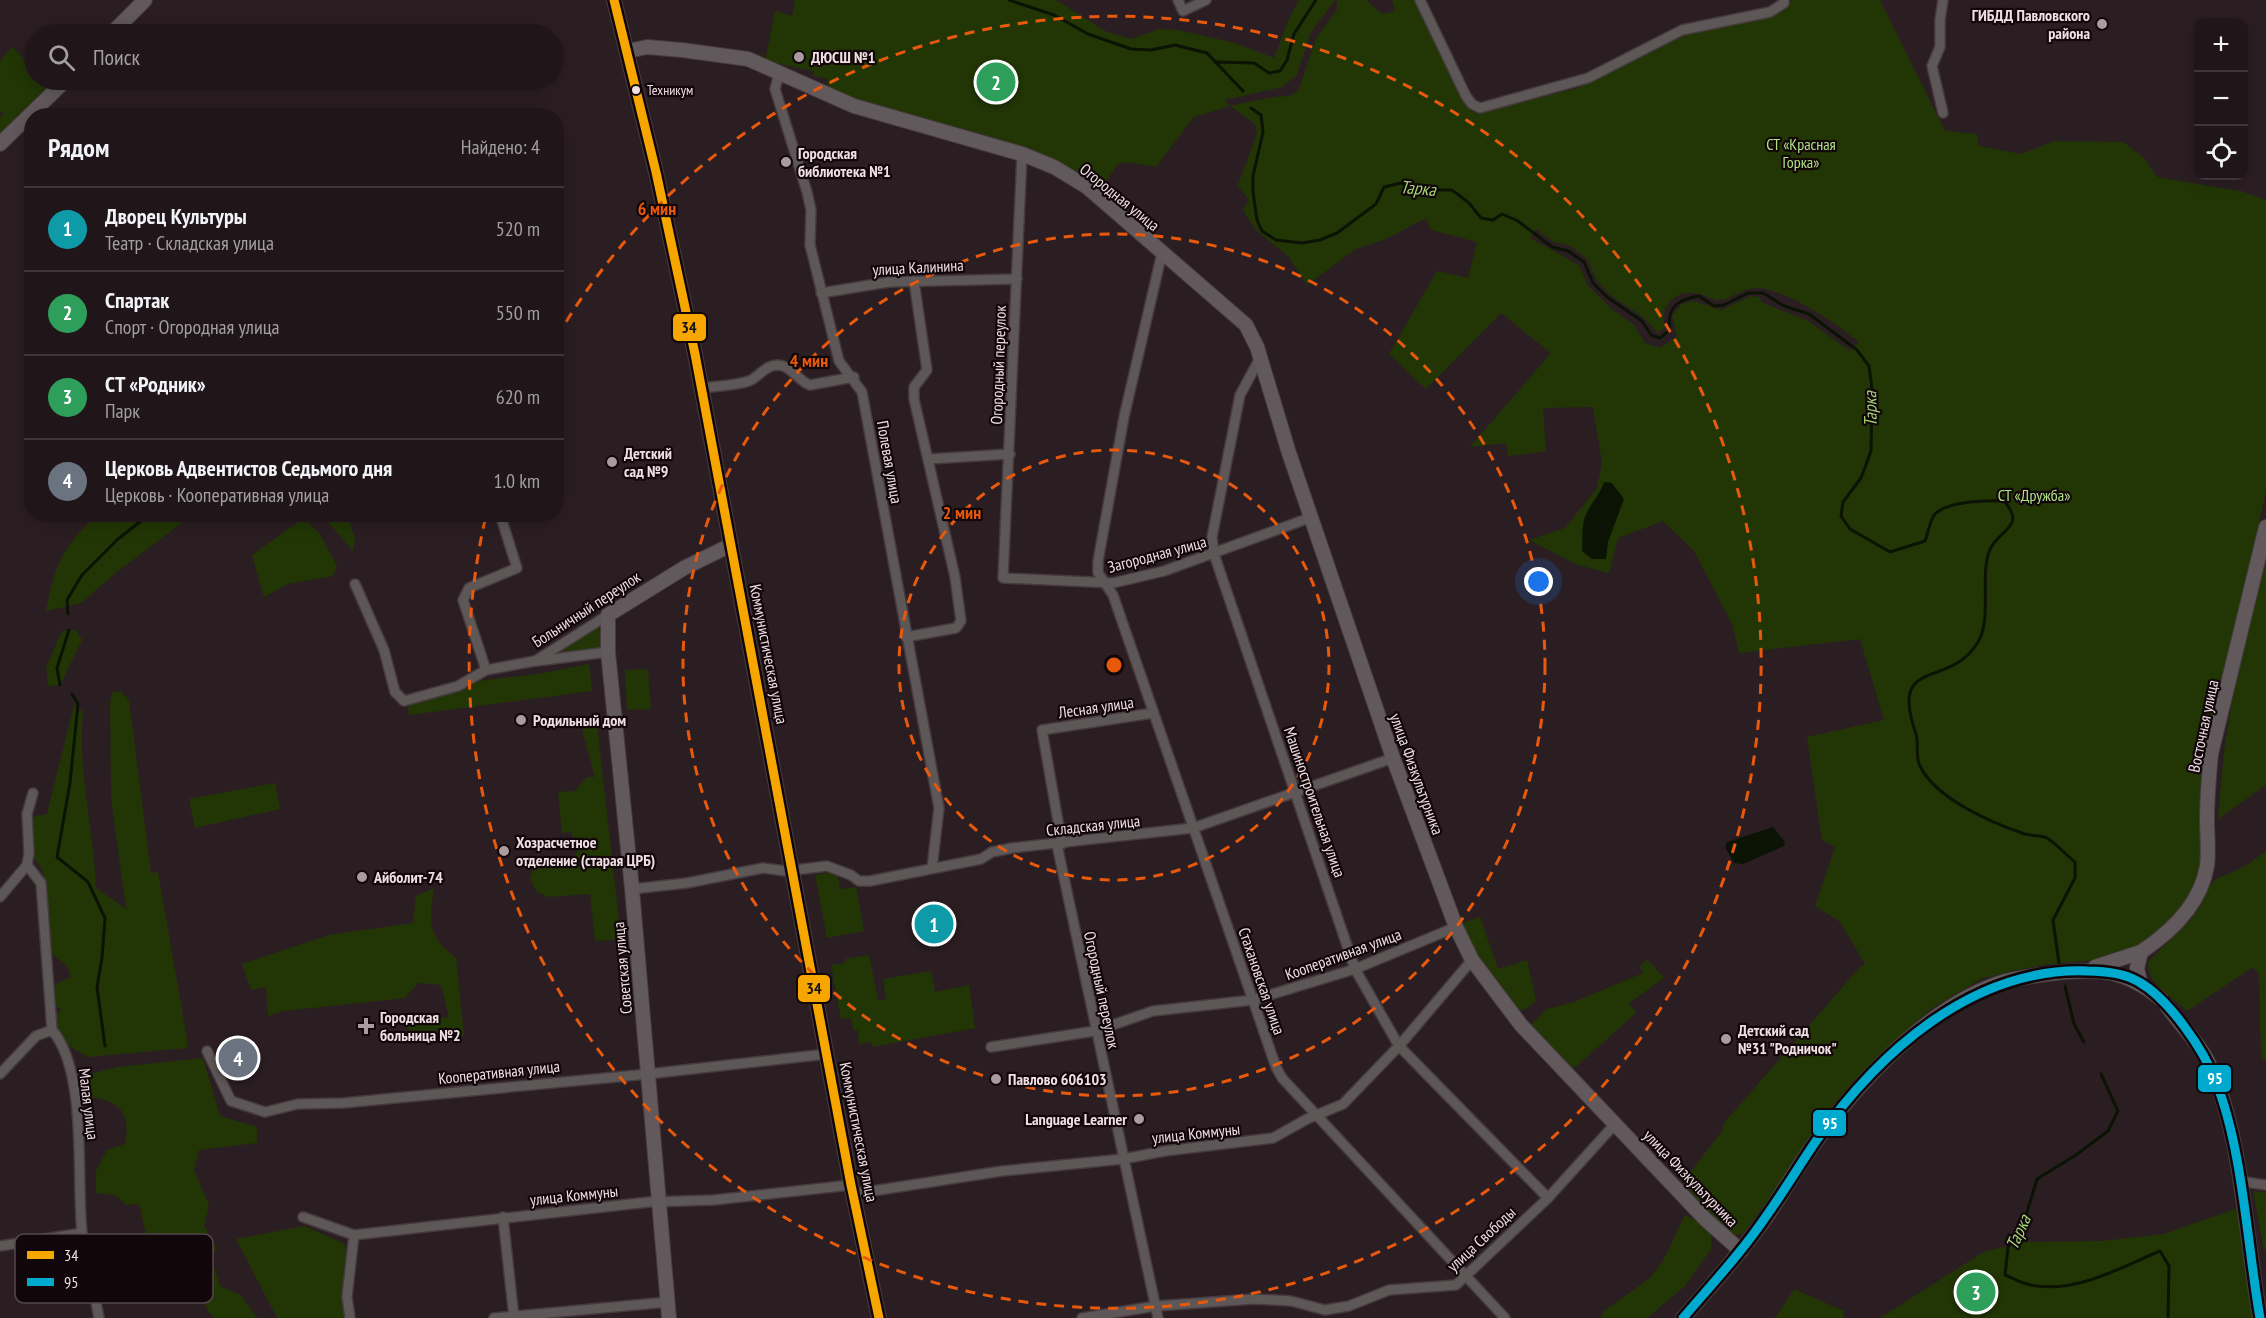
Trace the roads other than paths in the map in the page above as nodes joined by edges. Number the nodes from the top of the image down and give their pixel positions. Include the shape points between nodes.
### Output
1 (145, 0) edge
2 (614, 0) edge
3 (1178, 0) edge
4 (1206, 0) edge
5 (1420, 0) edge
6 (1943, 0) edge
7 (1784, 1) edge
8 (121, 24) edge
9 (628, 51) junction
10 (779, 74) junction
11 (56, 90) edge
12 (37, 108) edge
13 (1943, 113) dead end
14 (24, 121) edge
15 (0, 144) edge
16 (1022, 154) junction
17 (1162, 254) junction
18 (1017, 279) junction
19 (914, 281) junction
20 (820, 293) junction
21 (1260, 358) junction
22 (854, 377) junction
23 (701, 388) junction
24 (1010, 454) junction
25 (929, 459) junction
26 (1312, 517) junction
27 (503, 522) edge
28 (2266, 526) edge
29 (731, 546) junction
30 (1214, 554) junction
31 (1003, 578) joint
32 (1106, 583) junction
33 (355, 584) dead end
34 (608, 615) junction
35 (906, 637) junction
36 (608, 652) junction
37 (535, 662) junction
38 (486, 670) junction
39 (1153, 713) junction
40 (1042, 730) joint
41 (1393, 758) junction
42 (33, 793) dead end
43 (1297, 794) junction
44 (1193, 828) junction
45 (1059, 844) junction
46 (27, 865) junction
47 (932, 868) junction
48 (793, 870) junction
49 (632, 889) junction
50 (0, 897) edge
51 (1456, 927) junction
52 (2142, 952) junction
53 (1472, 960) junction
54 (1355, 969) junction
55 (2079, 970) junction
56 (2140, 982) junction
57 (1253, 1000) junction
58 (52, 1030) junction
59 (1095, 1031) junction
60 (1399, 1046) junction
61 (991, 1047) dead end
62 (207, 1051) dead end
63 (827, 1054) junction
64 (0, 1074) edge
65 (648, 1074) junction
66 (1319, 1115) junction
67 (1614, 1124) junction
68 (1123, 1159) junction
69 (2239, 1181) junction
70 (2266, 1185) edge
71 (852, 1190) junction
72 (1548, 1198) junction
73 (659, 1201) junction
74 (303, 1217) dead end
75 (503, 1217) junction
76 (82, 1233) joint
77 (76, 1234) edge
78 (354, 1235) junction
79 (15, 1244) edge
80 (0, 1246) edge
81 (1741, 1251) junction
82 (1463, 1275) junction
83 (668, 1302) junction
84 (96, 1303) edge
85 (1156, 1306) junction
86 (514, 1317) edge
87 (99, 1318) edge
88 (350, 1318) edge
89 (494, 1318) edge
90 (669, 1318) edge
91 (879, 1318) edge
92 (1082, 1318) edge
93 (1158, 1318) edge
94 (1505, 1318) edge
95 (1683, 1318) edge
96 (2260, 1318) edge

1 - 8 street
2 - 9 street, Коммунистическая улица
3 - 4 street via 1183,11
5 - 7 street via 1466,96 1480,108 1588,78 1682,30 1770,12
6 - 13 street via 1941,47 1932,66
9 - 10 street, Огородная улица via 647,47 748,59
9 - 23 street, Коммунистическая улица
10 - 16 street, Огородная улица via 854,106
10 - 20 street, Полевая улица via 775,89 811,210 810,245
11 - 12 street
14 - 15 street
16 - 17 street, Огородная улица via 1087,187
16 - 18 street, Огородный переулок
17 - 21 street, улица Физкультурника via 1246,325
17 - 32 street, Огородная улица via 1124,417 1100,548 1098,573
18 - 19 street, улица Калинина
18 - 24 street, Огородный переулок
19 - 20 street, улица Калинина
19 - 25 street via 927,370 914,387 914,399
20 - 22 street, Полевая улица via 839,361
21 - 26 street, улица Физкультурника
21 - 30 street, Машиностроительная улица via 1240,394 1212,537
22 - 23 street via 810,385 778,365 767,368 751,381
22 - 35 street, Полевая улица via 862,392
23 - 29 street, Коммунистическая улица
24 - 25 street
24 - 31 street, Огородный переулок
25 - 35 street via 961,621 956,628
26 - 30 street, Загородная улица
26 - 41 street, улица Физкультурника
27 - 38 street via 517,568 469,588 463,600
28 - 52 street, Восточная улица via 2211,754 2207,864 2202,884 2192,903 2163,938
29 - 34 street, Больничный переулок via 684,568
29 - 48 street, Коммунистическая улица
30 - 32 street, Загородная улица via 1164,571
30 - 43 street, Машиностроительная улица
31 - 32 street, Загородная улица
32 - 39 street, Стахановская улица
33 - 38 street, Больничный переулок via 384,650 395,692 404,701 458,686
34 - 36 street, Советская улица
34 - 37 street, Больничный переулок
35 - 47 street, Полевая улица via 939,807
36 - 37 street
36 - 49 street, Советская улица
37 - 38 street, Больничный переулок
39 - 40 street, Лесная улица
39 - 44 street, Стахановская улица
40 - 45 street, Огородный переулок
41 - 43 street, Складская улица
41 - 51 street, улица Физкультурника
42 - 46 street via 27,814
43 - 44 street, Складская улица
43 - 54 street, Машиностроительная улица
44 - 45 street, Складская улица
44 - 57 street, Стахановская улица
45 - 47 street, Складская улица via 992,852 981,859
45 - 59 street, Огородный переулок
46 - 50 street
46 - 58 street, Малая улица via 40,883
47 - 48 street, Складская улица via 870,881 859,881 827,866
48 - 49 street, Складская улица via 763,868
48 - 63 street, Коммунистическая улица
49 - 65 street, Советская улица
51 - 53 street, улица Физкультурника
51 - 54 street, Кооперативная улица
52 - 55 street, Восточная улица
52 - 56 street via 2137,968
53 - 60 street, улица Коммуны
53 - 67 street, улица Физкультурника via 1521,1025
54 - 57 street, Кооперативная улица
54 - 60 street, Машиностроительная улица
55 - 56 street via 2124,975
55 - 81 street via 2028,976 1995,985 1966,998 1914,1035 1860,1087 1817,1139
56 - 69 street via 2164,1003 2207,1060 2217,1084
57 - 59 street, Кооперативная улица via 1153,1011
57 - 66 street, Стахановская улица via 1282,1078
58 - 64 street via 36,1036
58 - 76 street, Малая улица via 70,1067 80,1155
59 - 61 street, Кооперативная улица
59 - 68 street, Огородный переулок
60 - 66 street, улица Коммуны via 1343,1104
60 - 72 street, Машиностроительная улица
62 - 65 street, Кооперативная улица via 231,1101 265,1112 298,1104
63 - 65 street, Кооперативная улица
63 - 71 street, Коммунистическая улица
65 - 73 street, Советская улица
66 - 68 street, улица Коммуны via 1273,1138 1165,1150
66 - 82 street, Стахановская улица
67 - 72 street, улица Свободы
67 - 81 street, улица Физкультурника
68 - 71 street, улица Коммуны
68 - 85 street, Огородный переулок
69 - 70 street
69 - 96 street
71 - 73 street, улица Коммуны
71 - 91 street, Коммунистическая улица
72 - 82 street, улица Свободы
73 - 75 street, улица Коммуны
73 - 83 street, Советская улица
74 - 78 street, улица Коммуны
75 - 78 street, улица Коммуны
75 - 86 street
76 - 77 street
78 - 88 street via 347,1297
79 - 80 street
81 - 95 street
82 - 85 street, улица Свободы via 1456,1285 1389,1290 1349,1306 1325,1310 1291,1301 1254,1299
82 - 94 street, Стахановская улица
83 - 86 street
83 - 90 street, Советская улица
84 - 87 street, Малая улица
85 - 92 street, улица Свободы
85 - 93 street, Огородный переулок
86 - 89 street

